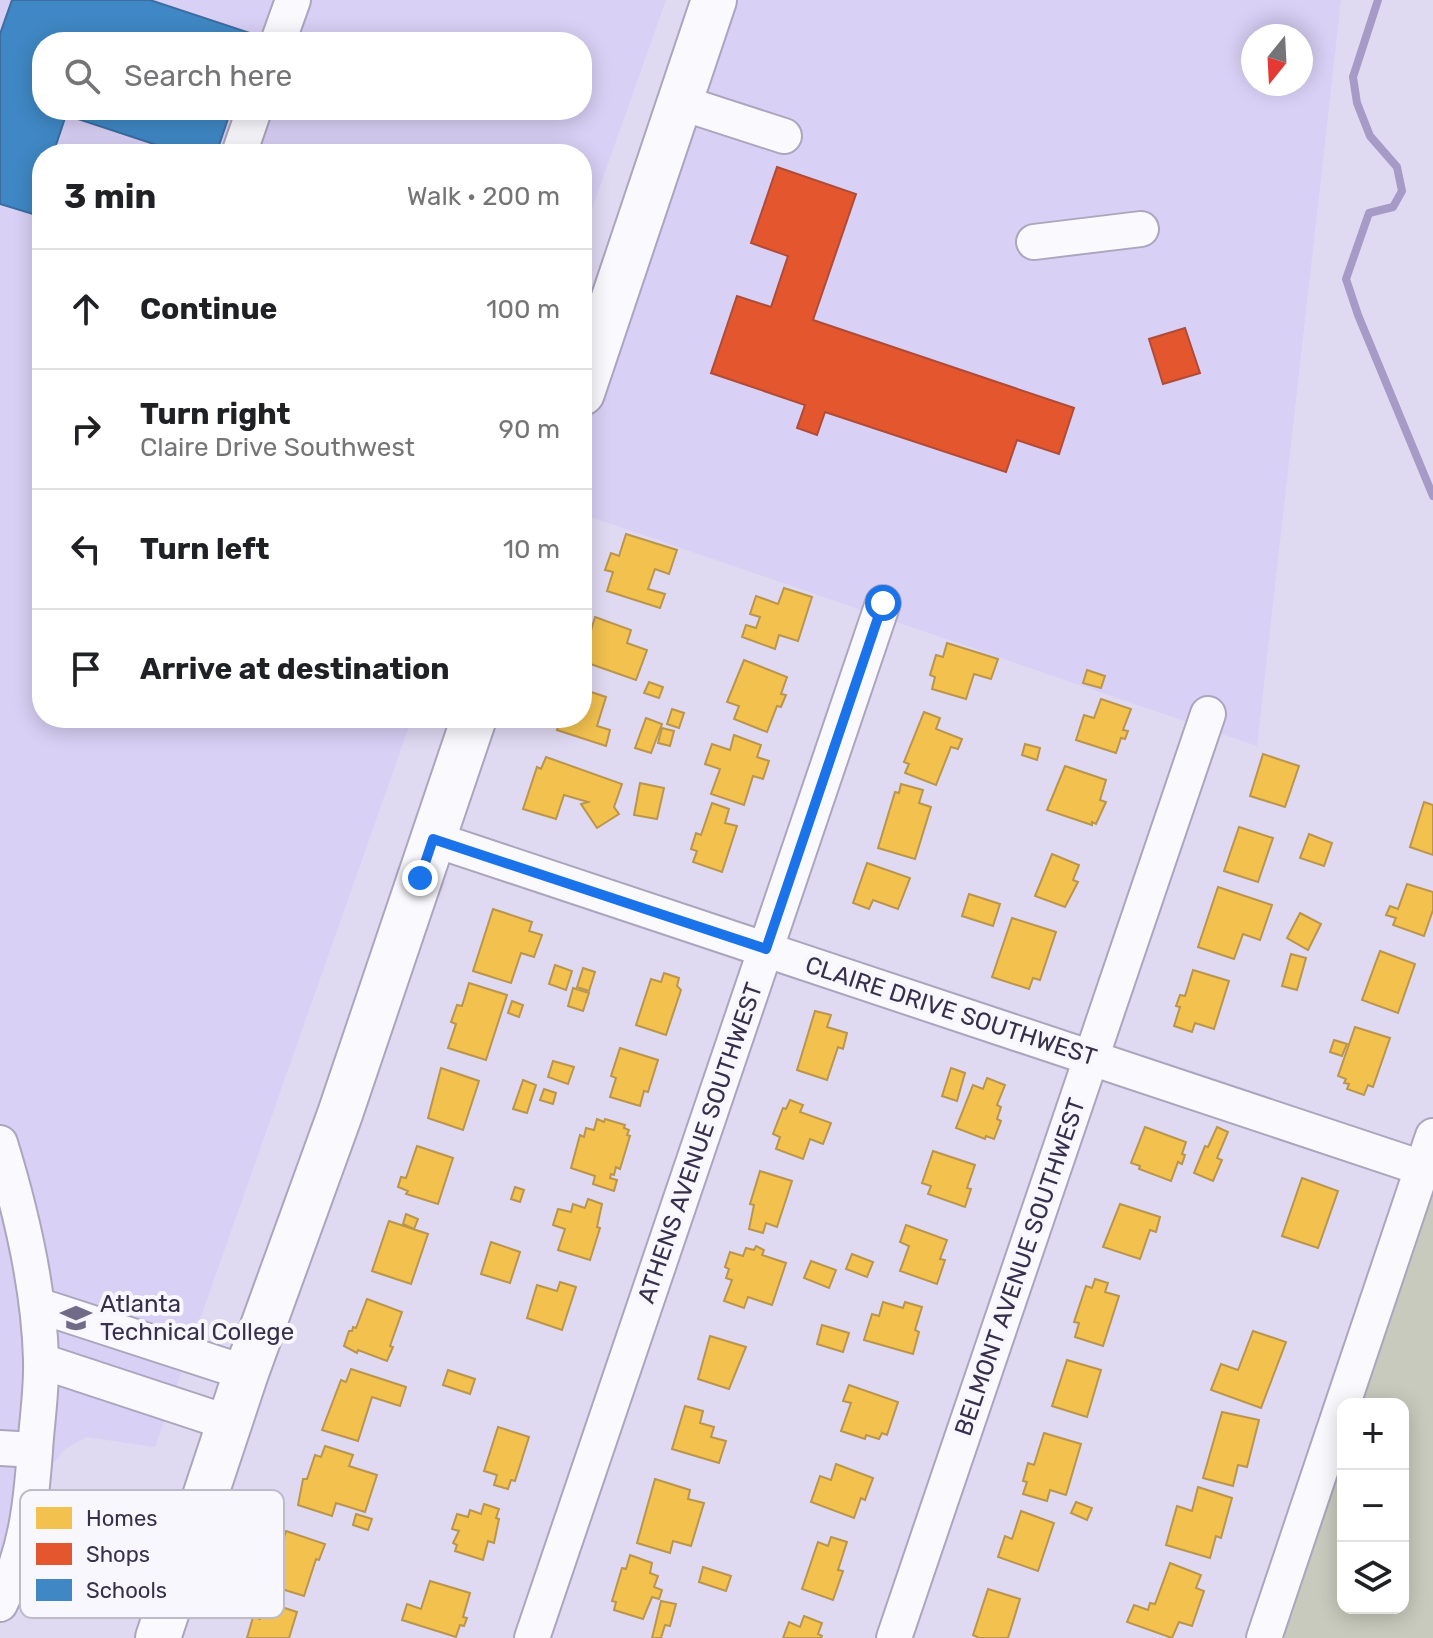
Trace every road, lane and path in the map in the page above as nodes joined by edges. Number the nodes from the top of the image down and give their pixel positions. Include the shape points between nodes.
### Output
1 (293, 0) edge
2 (714, 0) edge
3 (282, 32) edge
4 (679, 102) junction
5 (251, 120) edge
6 (784, 136) dead end
7 (242, 144) edge
8 (1141, 229) dead end
9 (1034, 242) dead end
10 (592, 363) edge
11 (883, 603) dead end
12 (1208, 714) dead end
13 (471, 728) edge
14 (433, 839) junction
15 (766, 949) junction
16 (1091, 1058) junction
17 (1433, 1136) edge
18 (0, 1143) edge
19 (1422, 1168) junction
20 (37, 1305) junction
21 (41, 1361) junction
22 (246, 1373) junction
23 (229, 1423) junction
24 (0, 1448) edge
25 (35, 1450) junction
26 (31, 1490) edge
27 (207, 1490) edge
28 (20, 1553) edge
29 (0, 1604) edge
30 (165, 1618) edge
31 (158, 1638) edge
32 (532, 1638) edge
33 (894, 1638) edge
34 (1264, 1638) edge

1 - 3 street
2 - 4 main road
4 - 6 street
4 - 10 main road
5 - 7 street
8 - 9 street
11 - 15 street, ATHENS AVENUE SOUTHWEST
12 - 16 street, BELMONT AVENUE SOUTHWEST
13 - 14 main road
14 - 15 street, CLAIRE DRIVE SOUTHWEST
14 - 22 main road
15 - 16 street, CLAIRE DRIVE SOUTHWEST
15 - 32 street, ATHENS AVENUE SOUTHWEST
16 - 19 street, CLAIRE DRIVE SOUTHWEST
16 - 33 street, BELMONT AVENUE SOUTHWEST
17 - 19 street
18 - 20 street
19 - 34 street
20 - 21 street
20 - 22 street
21 - 23 street
21 - 25 street
22 - 23 main road
23 - 27 main road
24 - 25 street
25 - 26 street
28 - 29 street
30 - 31 main road

